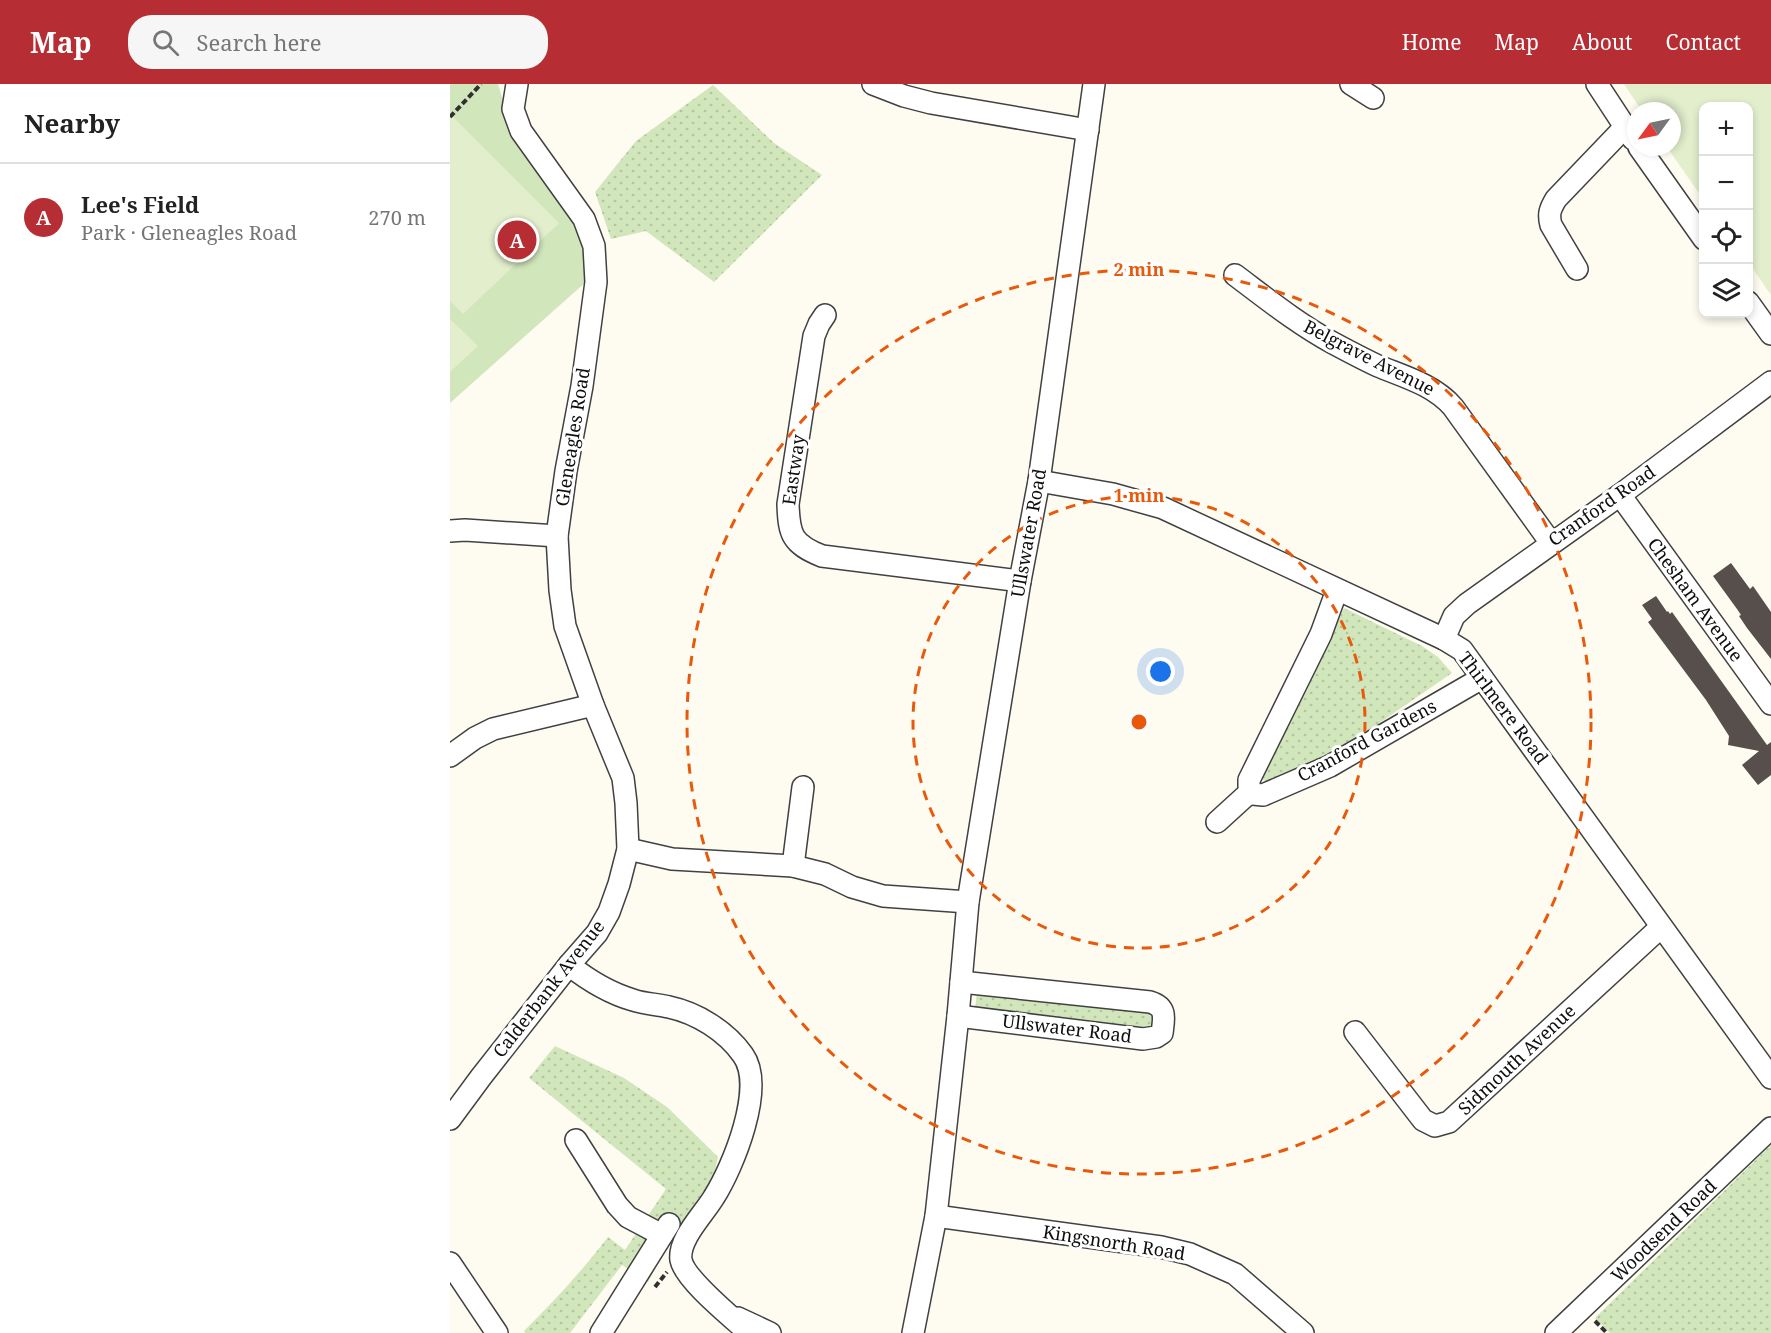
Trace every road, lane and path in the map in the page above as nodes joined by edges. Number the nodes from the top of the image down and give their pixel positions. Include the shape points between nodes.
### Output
1 (482, 84) edge
2 (516, 84) edge
3 (873, 84) edge
4 (1094, 84) edge
5 (1351, 84) edge
6 (1597, 84) edge
7 (1373, 98) dead end
8 (450, 117) edge
9 (1088, 130) junction
10 (1627, 130) edge
11 (1627, 138) edge
12 (1645, 156) edge
13 (1699, 232) edge
14 (1577, 269) dead end
15 (1235, 275) dead end
16 (1753, 309) edge
17 (825, 315) dead end
18 (1771, 334) edge
19 (1771, 382) edge
20 (1038, 481) junction
21 (1620, 495) junction
22 (450, 531) edge
23 (557, 536) junction
24 (1551, 543) junction
25 (1020, 581) junction
26 (1337, 590) junction
27 (1444, 639) junction
28 (1482, 678) junction
29 (1771, 704) edge
30 (593, 705) junction
31 (450, 756) edge
32 (803, 787) dead end
33 (1251, 791) junction
34 (626, 803) joint
35 (1217, 822) dead end
36 (628, 849) junction
37 (793, 866) junction
38 (968, 902) junction
39 (1661, 927) junction
40 (569, 965) junction
41 (961, 982) junction
42 (958, 1016) junction
43 (1355, 1032) dead end
44 (1771, 1078) edge
45 (450, 1119) edge
46 (1771, 1128) edge
47 (576, 1140) dead end
48 (936, 1216) junction
49 (450, 1263) edge
50 (726, 1311) junction
51 (909, 1329) edge
52 (497, 1333) edge
53 (601, 1333) edge
54 (749, 1333) edge
55 (770, 1333) edge
56 (1303, 1333) edge
57 (1556, 1333) edge

1 - 8 path
2 - 23 street, Gleneagles Road via 513,109 521,131 584,219 594,246 596,282
3 - 9 street via 931,103
4 - 9 street, Ullswater Road
5 - 7 street
6 - 10 street
9 - 20 street, Ullswater Road
11 - 14 street via 1556,199 1550,210 1551,225
12 - 13 street
15 - 24 street, Belgrave Avenue via 1332,343 1443,396
16 - 18 street
17 - 25 street, Eastway via 814,336 788,504 788,520 796,541 822,556
19 - 21 street, Cranford Road
20 - 25 street, Ullswater Road
20 - 26 street, Thirlmere Road via 1163,507
21 - 24 street, Cranford Road
21 - 29 street, Chesham Avenue
22 - 23 street
23 - 30 street, Gleneagles Road via 565,626
24 - 27 street, Cranford Road via 1467,603 1454,616
25 - 38 street, Ullswater Road
26 - 27 street, Thirlmere Road
26 - 33 street via 1321,634 1249,780
27 - 28 street, Thirlmere Road via 1462,650
28 - 33 street, Cranford Gardens via 1330,766 1263,795
28 - 39 street, Thirlmere Road
30 - 31 street via 493,729
30 - 34 street, Gleneagles Road via 623,778
32 - 37 street
33 - 35 street
34 - 36 street, Calderbank Avenue
36 - 37 street via 672,859
36 - 40 street, Calderbank Avenue via 609,912 597,933
37 - 38 street via 883,896
38 - 41 street, Ullswater Road
39 - 43 street, Sidmouth Avenue via 1449,1122 1435,1126 1423,1120
39 - 44 street, Thirlmere Road
40 - 45 street, Calderbank Avenue
40 - 50 street via 586,978 634,1001 691,1013 732,1043 750,1069 745,1129 729,1170 681,1249 684,1269
41 - 42 street, Ullswater Road
41 - 42 street, Ullswater Road via 1150,1002 1158,1004 1164,1021 1162,1034 1143,1039
42 - 48 street, Ullswater Road
46 - 57 street, Woodsend Road
47 - 53 street via 604,1168 617,1205 628,1217 665,1229
48 - 51 street, Ullswater Road
48 - 56 street, Kingsnorth Road via 1190,1254 1235,1274
49 - 52 street
50 - 54 street
50 - 55 street

